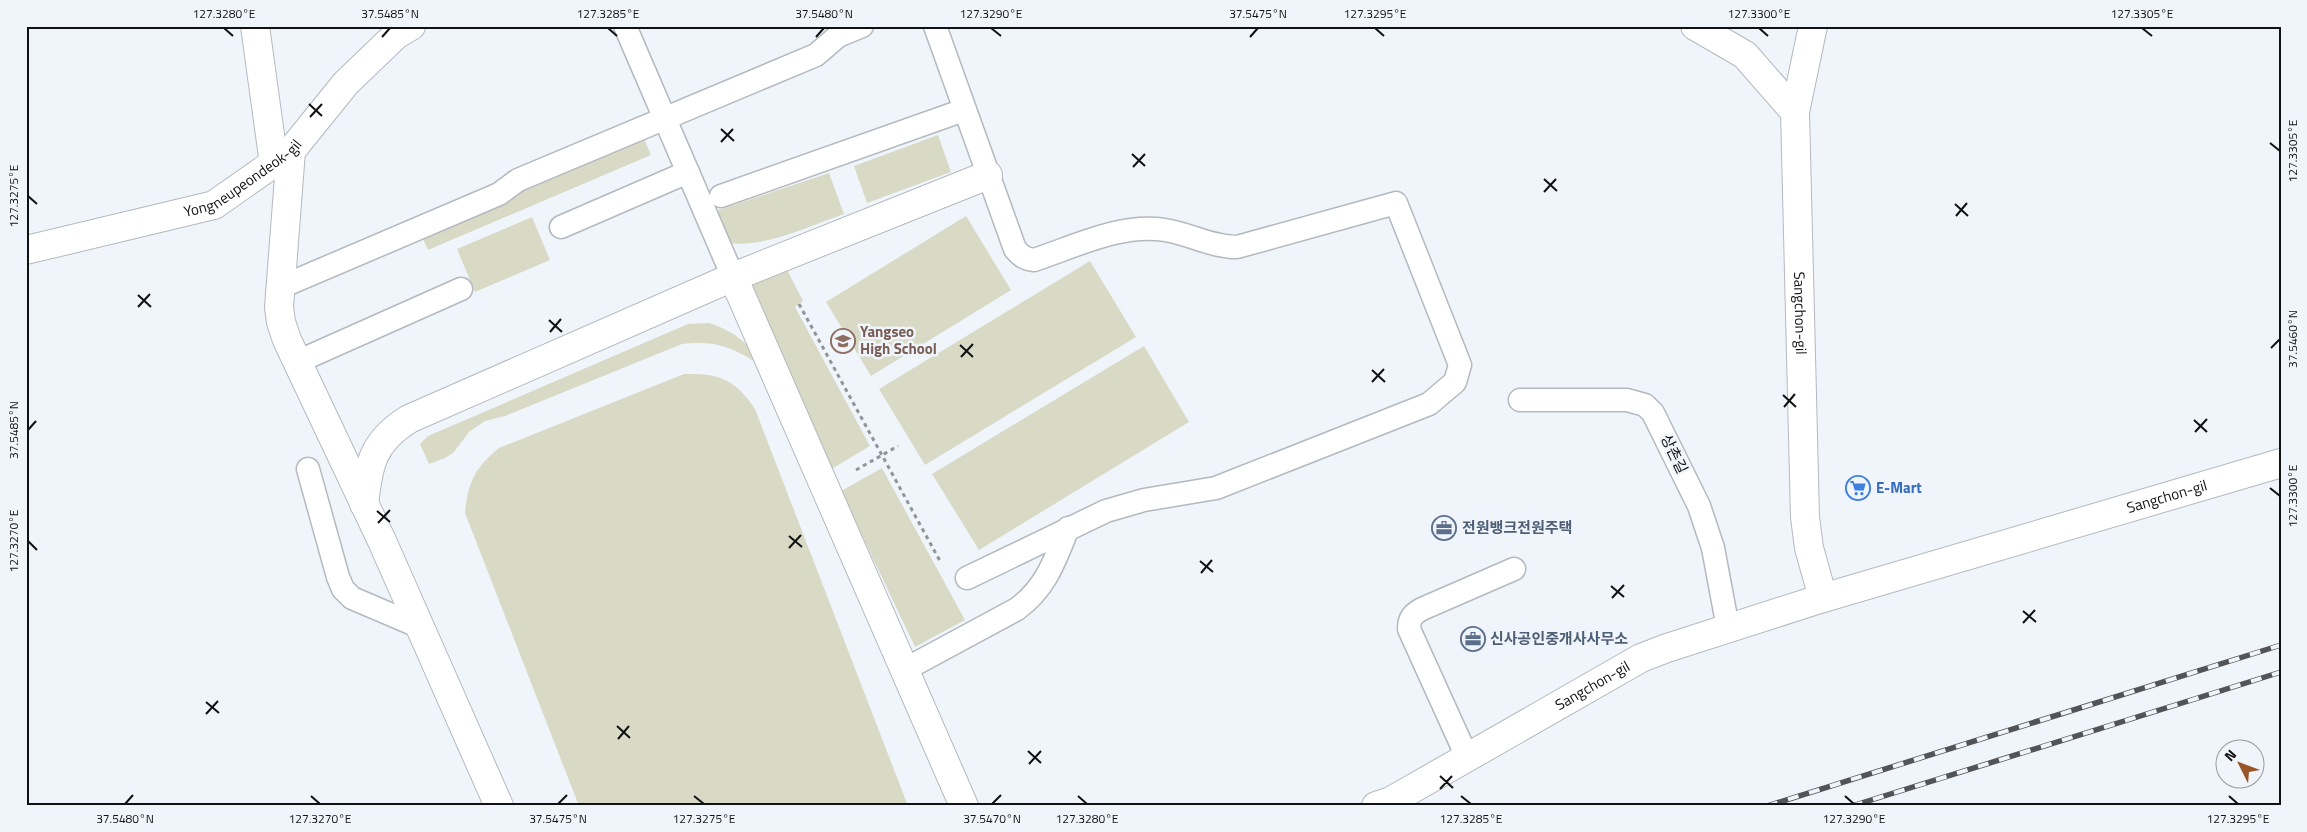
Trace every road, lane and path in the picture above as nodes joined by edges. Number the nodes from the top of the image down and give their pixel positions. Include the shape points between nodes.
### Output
1 (255, 26) edge
2 (411, 26) edge
3 (625, 26) edge
4 (862, 26) edge
5 (935, 26) edge
6 (1695, 26) edge
7 (1813, 26) edge
8 (964, 110) junction
9 (1795, 112) junction
10 (665, 118) junction
11 (283, 157) junction
12 (688, 172) junction
13 (988, 175) junction
14 (721, 196) dead end
15 (561, 227) dead end
16 (26, 250) edge
17 (733, 278) junction
18 (281, 287) junction
19 (461, 289) dead end
20 (799, 304) dead end
21 (297, 362) junction
22 (1520, 400) dead end
23 (898, 446) dead end
24 (882, 456) junction
25 (2281, 463) edge
26 (308, 469) dead end
27 (364, 504) junction
28 (1068, 528) junction
29 (944, 569) dead end
30 (1514, 570) dead end
31 (967, 578) dead end
32 (1823, 598) junction
33 (420, 627) junction
34 (1728, 628) junction
35 (904, 670) junction
36 (1468, 757) junction
37 (499, 806) edge
38 (964, 806) edge
39 (1376, 806) edge

1 - 11 street
2 - 11 street, Yongneupeondeok-gil via 396,35 346,83
3 - 10 lane
4 - 10 lane via 838,36 816,55
5 - 8 lane
6 - 9 street via 1745,55
7 - 9 street, Sangchon-gil
8 - 13 lane
8 - 14 lane
9 - 32 street, Sangchon-gil via 1805,517 1809,548
10 - 12 lane
10 - 18 lane via 518,180 499,194
11 - 16 street, Yongneupeondeok-gil via 214,204
11 - 18 street
12 - 15 lane
12 - 17 lane
13 - 17 street
13 - 28 lane via 1015,249 1027,259 1034,260 1121,231 1144,229 1164,230 1222,247 1237,247 1396,203 1460,365 1455,382 1428,404 1216,488 1144,500 1106,511
17 - 27 street via 409,419 385,439 375,453 369,468
17 - 35 street
18 - 21 street via 281,322
19 - 21 lane
20 - 24 path
21 - 27 street
22 - 34 lane, 상촌길 via 1627,400 1645,405 1653,413 1699,506 1713,548
23 - 24 path
24 - 29 path
25 - 32 street, Sangchon-gil
26 - 33 lane via 343,589 357,600
27 - 33 street
28 - 31 lane
28 - 35 lane via 1042,586 1030,599
30 - 36 lane via 1422,609 1409,622 1409,629
32 - 34 street, Sangchon-gil
33 - 37 street
34 - 36 street, Sangchon-gil via 1641,658
35 - 38 street
36 - 39 street, Sangchon-gil

